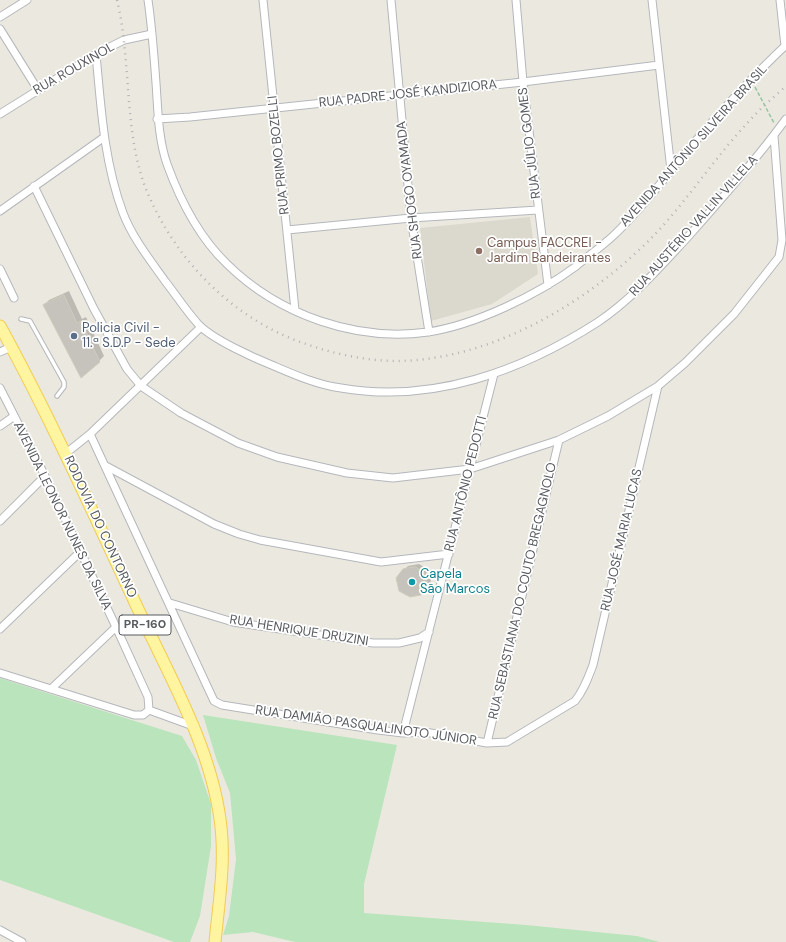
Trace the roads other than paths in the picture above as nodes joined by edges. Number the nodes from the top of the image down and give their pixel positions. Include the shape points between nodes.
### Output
1 (27, 0) edge
2 (148, 0) edge
3 (263, 0) edge
4 (391, 0) edge
5 (516, 0) edge
6 (652, 0) edge
7 (780, 0) edge
8 (0, 17) edge
9 (0, 29) edge
10 (152, 34) junction
11 (785, 45) edge
12 (96, 54) junction
13 (659, 65) junction
14 (523, 82) junction
15 (38, 90) junction
16 (399, 96) junction
17 (274, 108) junction
18 (0, 114) edge
19 (157, 119) junction
20 (786, 119) edge
21 (776, 133) junction
22 (103, 138) junction
23 (671, 170) junction
24 (34, 186) junction
25 (538, 210) junction
26 (0, 211) edge
27 (411, 218) junction
28 (286, 230) junction
29 (0, 269) edge
30 (548, 285) junction
31 (14, 298) dead end
32 (295, 310) junction
33 (21, 319) dead end
34 (0, 326) edge
35 (201, 327) junction
36 (429, 332) junction
37 (11, 347) junction
38 (0, 352) edge
39 (494, 374) junction
40 (141, 386) junction
41 (658, 386) junction
42 (0, 388) edge
43 (57, 396) dead end
44 (13, 417) junction
45 (0, 426) edge
46 (90, 434) junction
47 (559, 440) junction
48 (65, 454) junction
49 (106, 466) junction
50 (470, 468) junction
51 (45, 476) junction
52 (0, 521) edge
53 (80, 552) junction
54 (448, 554) junction
55 (170, 602) junction
56 (116, 627) junction
57 (0, 629) edge
58 (429, 632) junction
59 (0, 673) edge
60 (51, 689) junction
61 (582, 693) joint
62 (149, 710) junction
63 (193, 726) junction
64 (403, 733) junction
65 (487, 743) junction
66 (1, 932) edge
67 (22, 942) edge
68 (215, 942) edge

1 - 8 street
2 - 10 street, AVENIDA ANTÔNIO SILVEIRA BRASIL
3 - 17 street, RUA PRIMO BOZELLI
4 - 16 street, RUA SHOGO OYAMADA
5 - 14 street, RUA JÚLIO GOMES
6 - 13 street
7 - 11 street
9 - 15 street
10 - 12 street, RUA ROUXINOL via 124,40
10 - 19 street, AVENIDA ANTÔNIO SILVEIRA BRASIL
11 - 23 street, AVENIDA ANTÔNIO SILVEIRA BRASIL
12 - 15 street, RUA ROUXINOL
12 - 22 street, RUA AUSTÉRIO VALLIN VILLELA
13 - 14 street, RUA PADRE JOSÉ KANDIZIORA
13 - 23 street
14 - 16 street, RUA PADRE JOSÉ KANDIZIORA
14 - 25 street, RUA JÚLIO GOMES
15 - 18 street, RUA ROUXINOL
16 - 17 street, RUA PADRE JOSÉ KANDIZIORA
16 - 27 street, RUA SHOGO OYAMADA
17 - 19 street, RUA PADRE JOSÉ KANDIZIORA
17 - 28 street, RUA PRIMO BOZELLI
19 - 32 street, AVENIDA ANTÔNIO SILVEIRA BRASIL via 166,162 175,184 209,243 226,263 251,285
20 - 21 street, RUA AUSTÉRIO VALLIN VILLELA
21 - 39 street, RUA AUSTÉRIO VALLIN VILLELA via 720,202 642,287 600,320 577,334 540,355
21 - 41 street via 782,240 780,257 734,314
22 - 24 street
22 - 35 street, RUA AUSTÉRIO VALLIN VILLELA via 123,214 137,241
23 - 30 street, AVENIDA ANTÔNIO SILVEIRA BRASIL via 613,236
24 - 26 street
24 - 40 street via 94,309 127,369
25 - 27 street
25 - 30 street, RUA JÚLIO GOMES
27 - 28 street
27 - 36 street, RUA SHOGO OYAMADA
28 - 32 street, RUA PRIMO BOZELLI
29 - 31 street
30 - 36 street, AVENIDA ANTÔNIO SILVEIRA BRASIL via 485,315
32 - 36 street, AVENIDA ANTÔNIO SILVEIRA BRASIL via 333,325 364,331 392,334
33 - 43 lane via 30,321 64,382 64,387
34 - 37 main road, RODOVIA DO CONTORNO / PR-160
35 - 39 street, RUA AUSTÉRIO VALLIN VILLELA via 262,362 339,388 393,393 422,390
35 - 40 street
37 - 38 street
37 - 48 main road, RODOVIA DO CONTORNO / PR-160
39 - 50 street, RUA ANTÔNIO PEDOTTI
40 - 46 street
40 - 50 street via 181,412 232,439 277,457 347,473 378,477 409,477
41 - 47 street via 608,416
41 - 61 street, RUA JOSÉ MARIA LUCAS via 592,665
42 - 44 street, AVENIDA LEONOR NUNES DA SILVA
44 - 45 street
44 - 51 street, AVENIDA LEONOR NUNES DA SILVA
46 - 48 street
46 - 49 street, RUA DAMIÃO PASQUALINOTO JÚNIOR
47 - 50 street
47 - 65 street, RUA SEBASTIANA DO COUTO BREGAGNOLO
48 - 63 main road, RODOVIA DO CONTORNO / PR-160
49 - 54 street via 214,524 260,540 381,562
49 - 55 street, RUA DAMIÃO PASQUALINOTO JÚNIOR
50 - 54 street, RUA ANTÔNIO PEDOTTI
51 - 52 street
51 - 53 street, AVENIDA LEONOR NUNES DA SILVA
53 - 56 street, AVENIDA LEONOR NUNES DA SILVA
53 - 57 street
54 - 58 street, RUA ANTÔNIO PEDOTTI
55 - 58 street, RUA HENRIQUE DRUZINI via 233,622 373,643 399,643 420,638
55 - 64 street, RUA DAMIÃO PASQUALINOTO JÚNIOR via 214,700 222,705
56 - 60 street
56 - 62 street, AVENIDA LEONOR NUNES DA SILVA via 148,696
58 - 64 street, RUA ANTÔNIO PEDOTTI
59 - 60 street
60 - 62 street via 134,715 143,715
61 - 65 street, RUA DAMIÃO PASQUALINOTO JÚNIOR via 567,707 515,739
62 - 63 street
63 - 68 main road, RODOVIA DO CONTORNO / PR-160 via 213,780 220,820 222,860
64 - 65 street, RUA DAMIÃO PASQUALINOTO JÚNIOR via 425,732
66 - 67 street

